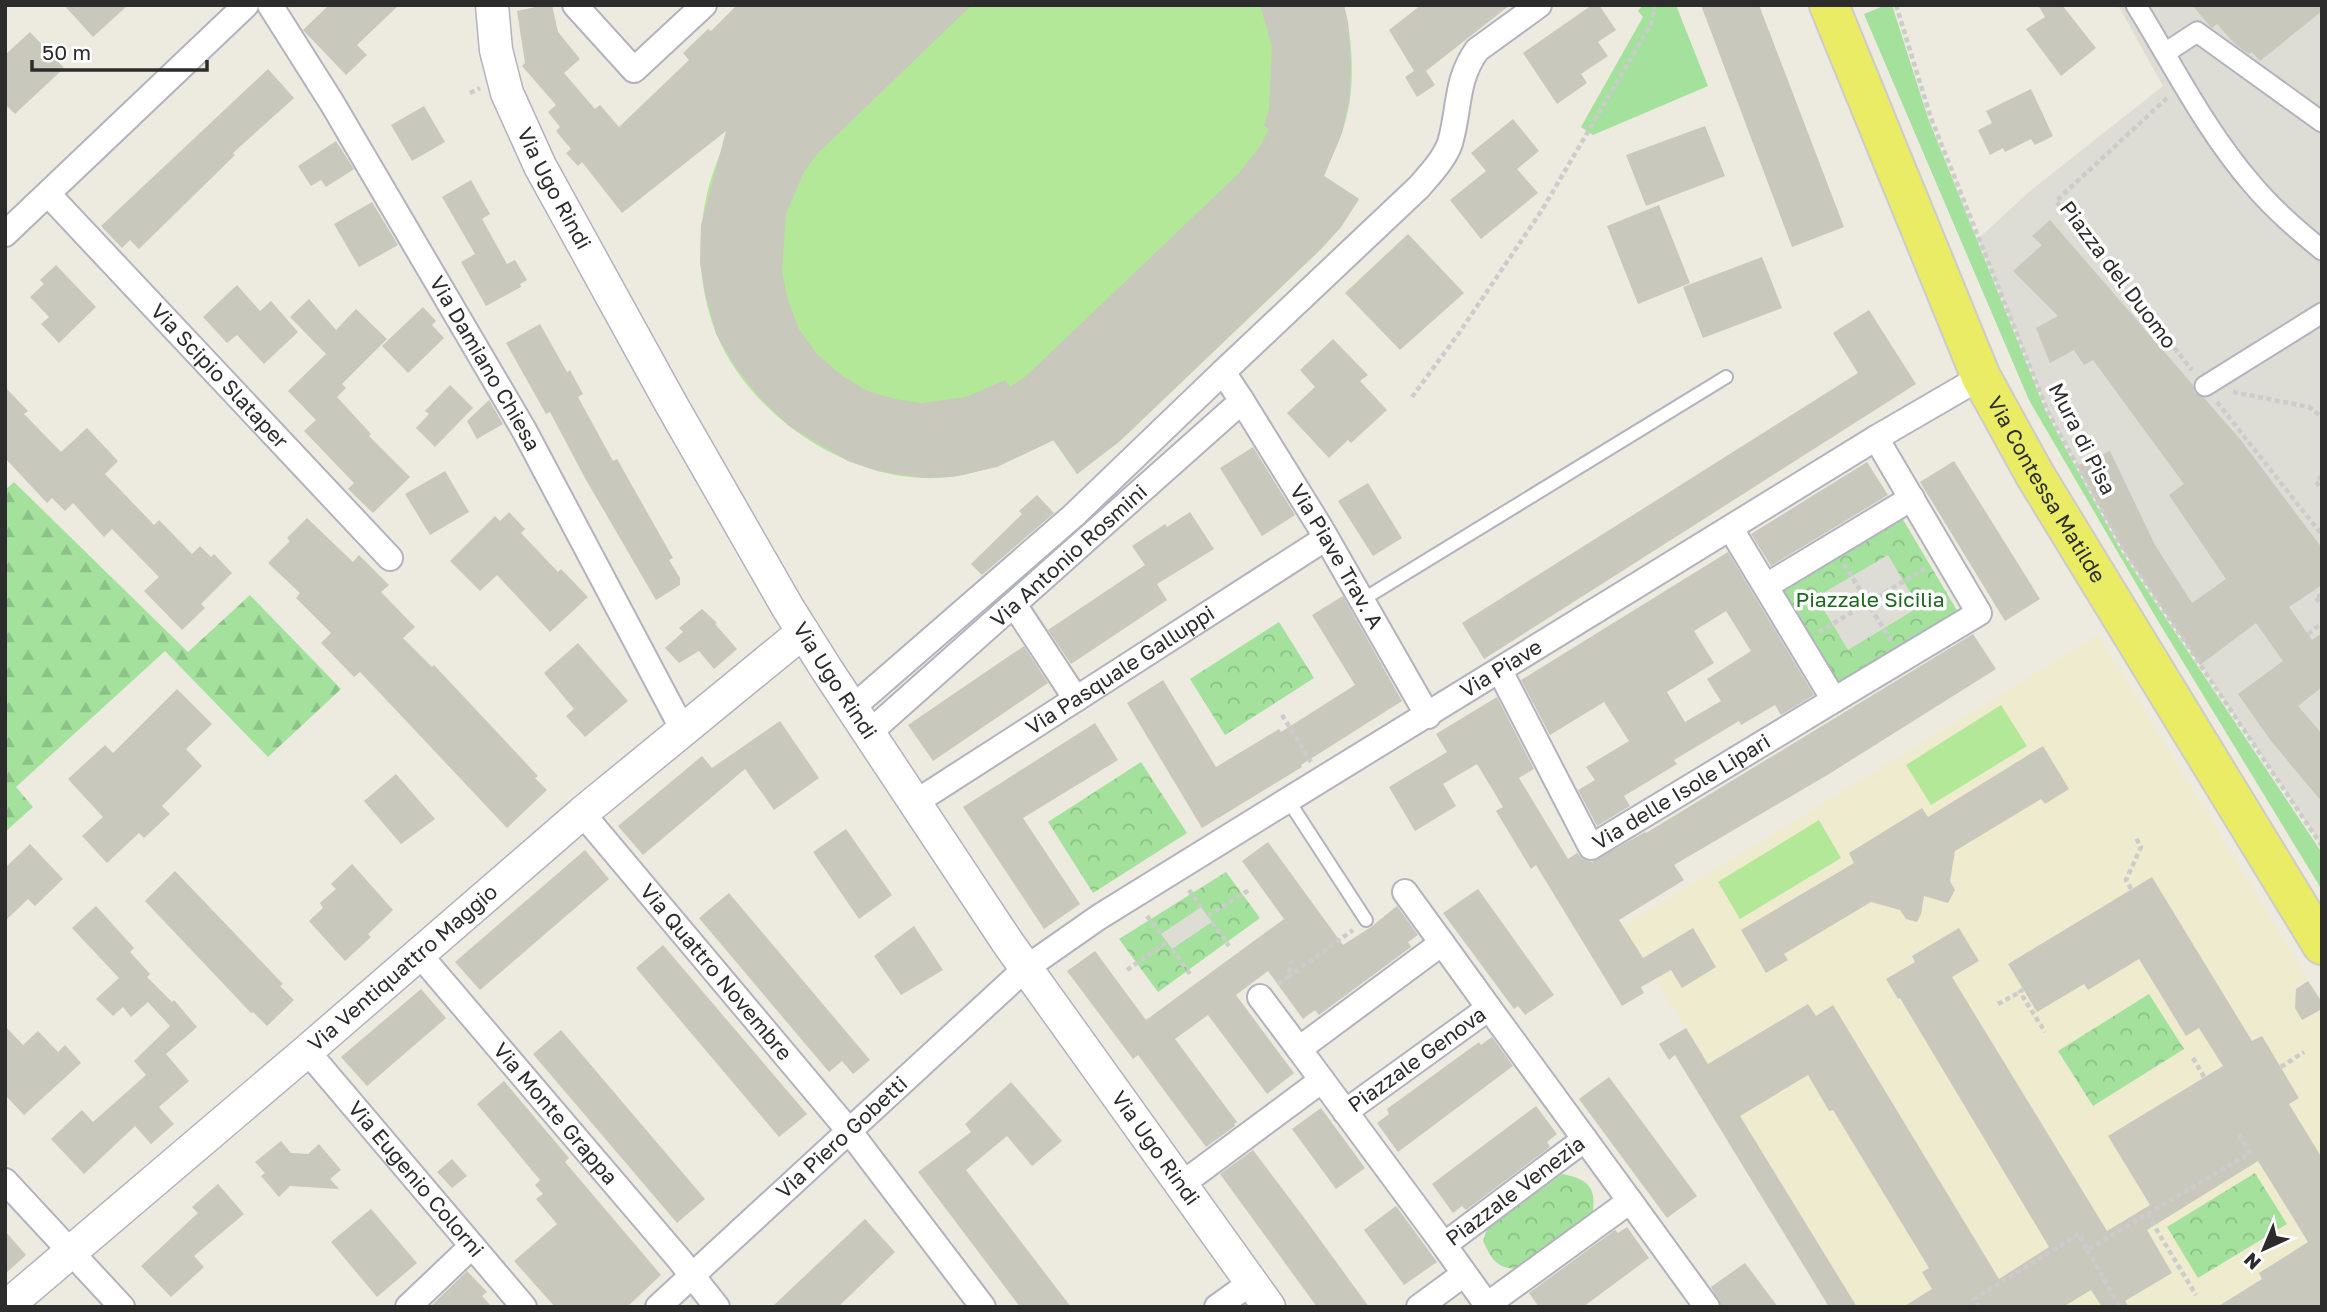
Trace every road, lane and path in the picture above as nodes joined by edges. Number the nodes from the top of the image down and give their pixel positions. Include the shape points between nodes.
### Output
1 (246, 5) edge
2 (270, 5) edge
3 (492, 5) edge
4 (575, 5) edge
5 (704, 5) edge
6 (1539, 5) edge
7 (1656, 5) edge
8 (1829, 5) edge
9 (1896, 5) edge
10 (2136, 5) edge
11 (2167, 56) junction
12 (2183, 83) junction
13 (2322, 122) edge
14 (48, 194) junction
15 (5, 234) edge
16 (2322, 250) edge
17 (2322, 313) edge
18 (1223, 372) junction
19 (1726, 377) dead end
20 (1980, 377) junction
21 (2205, 386) junction
22 (1412, 397) dead end
23 (1242, 401) junction
24 (2322, 417) edge
25 (1876, 438) junction
26 (2322, 476) edge
27 (2322, 488) edge
28 (1912, 498) junction
29 (1731, 529) junction
30 (2322, 535) edge
31 (1326, 538) junction
32 (1833, 545) junction
33 (1946, 556) junction
34 (390, 558) dead end
35 (1766, 586) junction
36 (2322, 595) edge
37 (1362, 600) junction
38 (1868, 603) junction
39 (2322, 605) edge
40 (1014, 606) junction
41 (2322, 623) edge
42 (803, 632) junction
43 (2308, 634) dead end
44 (1800, 643) junction
45 (1902, 659) junction
46 (1500, 671) junction
47 (1076, 699) junction
48 (1834, 700) junction
49 (1282, 715) dead end
50 (1428, 716) junction
51 (861, 720) junction
52 (683, 730) junction
53 (1312, 764) dead end
54 (1288, 800) junction
55 (916, 802) junction
56 (582, 813) junction
57 (2136, 838) dead end
58 (2322, 846) edge
59 (2132, 889) dead end
60 (1189, 890) dead end
61 (1249, 890) dead end
62 (1405, 892) dead end
63 (1201, 907) dead end
64 (1147, 916) dead end
65 (1208, 916) dead end
66 (1366, 920) joint
67 (1212, 922) dead end
68 (1161, 934) dead end
69 (1167, 943) dead end
70 (1442, 943) junction
71 (1229, 946) dead end
72 (2322, 946) edge
73 (1172, 949) dead end
74 (419, 954) junction
75 (1026, 968) junction
76 (1127, 970) dead end
77 (1190, 974) dead end
78 (1288, 977) dead end
79 (1260, 997) dead end
80 (1998, 1004) dead end
81 (1489, 1008) junction
82 (2045, 1032) dead end
83 (1298, 1049) junction
84 (307, 1051) junction
85 (2304, 1052) dead end
86 (2193, 1058) dead end
87 (2281, 1067) dead end
88 (2204, 1077) dead end
89 (1322, 1080) junction
90 (1345, 1112) junction
91 (850, 1132) junction
92 (2237, 1132) dead end
93 (1585, 1139) junction
94 (5, 1181) edge
95 (1182, 1184) junction
96 (1630, 1201) junction
97 (2147, 1214) junction
98 (1444, 1245) junction
99 (472, 1246) junction
100 (2087, 1250) junction
101 (71, 1252) junction
102 (1464, 1274) junction
103 (692, 1275) junction
104 (1261, 1294) edge
105 (2196, 1295) dead end
106 (1488, 1306) edge
107 (6, 1307) edge
108 (122, 1307) edge
109 (408, 1307) edge
110 (524, 1307) edge
111 (658, 1307) edge
112 (717, 1307) edge
113 (983, 1307) edge
114 (1217, 1307) edge
115 (1419, 1307) edge
116 (1707, 1307) edge
117 (1979, 1307) edge
118 (2120, 1307) edge

1 - 14 street
2 - 52 street, Via Damiano Chiesa via 524,430
3 - 42 street, Via Ugo Rindi via 498,62 535,156 676,414
4 - 5 street via 634,70
6 - 18 street, Via Antonio Rosmini via 1471,59 1461,81 1450,143 1419,187
7 - 22 path via 1651,24 1542,210
8 - 20 main road, Via Contessa Matilde
9 - 58 path, Mura di Pisa via 1931,118 2048,412 2123,550
10 - 11 street
11 - 12 street
11 - 13 street via 2197,32
12 - 16 street via 2224,149 2253,185
12 - 21 path, Piazza del Duomo via 2056,201
14 - 15 street
14 - 34 street, Via Scipio Slataper
17 - 21 street
18 - 23 street
18 - 51 street, Via Antonio Rosmini
19 - 37 lane
20 - 25 street, Via Piave
20 - 72 main road, Via Contessa Matilde
21 - 24 path via 2309,407
21 - 30 path, Piazza del Duomo
23 - 31 street, Via Piave Trav. A
23 - 40 street, Via Antonio Rosmini
25 - 28 street
25 - 29 street, Via Piave
26 - 27 path via 2316,482
28 - 32 street
28 - 33 street
29 - 35 street
29 - 46 street, Via Piave
31 - 37 street, Via Piave Trav. A
31 - 47 street, Via Pasquale Galluppi
32 - 35 street
32 - 38 path
33 - 38 path
33 - 45 street via 1979,613
35 - 44 street
36 - 39 path via 2315,597
37 - 50 street, Via Piave Trav. A
38 - 44 path
38 - 45 path
40 - 47 street
40 - 51 street, Via Antonio Rosmini
41 - 43 path
42 - 51 street, Via Ugo Rindi
42 - 52 street, Via Ventiquattro Maggio
44 - 48 street
45 - 48 street
46 - 48 street, Via delle Isole Lipari via 1591,848
46 - 50 street, Via Piave
47 - 55 street, Via Pasquale Galluppi
49 - 53 path
50 - 54 street, Via Piave
51 - 55 street, Via Ugo Rindi
52 - 56 street, Via Ventiquattro Maggio
54 - 66 lane
54 - 75 street, Via Piave via 1099,917
55 - 75 street, Via Ugo Rindi
56 - 74 street, Via Ventiquattro Maggio
56 - 91 street, Via Quattro Novembre
57 - 59 path via 2141,846 2126,880
60 - 63 path
61 - 65 path
62 - 70 street, Piazzale Genova
64 - 68 path
66 - 78 path
67 - 71 path
69 - 76 path
70 - 81 street, Piazzale Genova
70 - 83 street
73 - 77 path
74 - 84 street, Via Ventiquattro Maggio
74 - 103 street, Via Monte Grappa
75 - 91 street, Via Piero Gobetti
75 - 95 street, Via Ugo Rindi
79 - 83 street, Piazzale Genova
80 - 82 path via 2022,990
81 - 90 street, Piazzale Genova
81 - 93 street
83 - 89 street, Piazzale Genova
84 - 99 street, Via Eugenio Colorni
84 - 101 street, Via Ventiquattro Maggio
85 - 87 path
86 - 88 path
89 - 90 street, Piazzale Genova
89 - 95 street, Piazzale Genova
90 - 98 street
91 - 103 street, Via Piero Gobetti
91 - 113 street, Via Quattro Novembre
92 - 97 path via 2250,1153
93 - 96 street, Piazzale Venezia
93 - 98 street, Piazzale Venezia
94 - 101 street
95 - 104 street, Via Ugo Rindi
96 - 106 street, Piazzale Venezia
96 - 116 street
97 - 100 path
97 - 105 path
98 - 102 street, Piazzale Venezia
99 - 109 street
99 - 110 street, Via Eugenio Colorni
100 - 117 path via 2079,1234 1974,1300
100 - 118 path
101 - 107 street, Via Ventiquattro Maggio
101 - 108 street
102 - 106 street, Piazzale Venezia
102 - 115 street, Piazzale Venezia
103 - 111 street, Via Piero Gobetti
103 - 112 street, Via Monte Grappa
104 - 114 street

